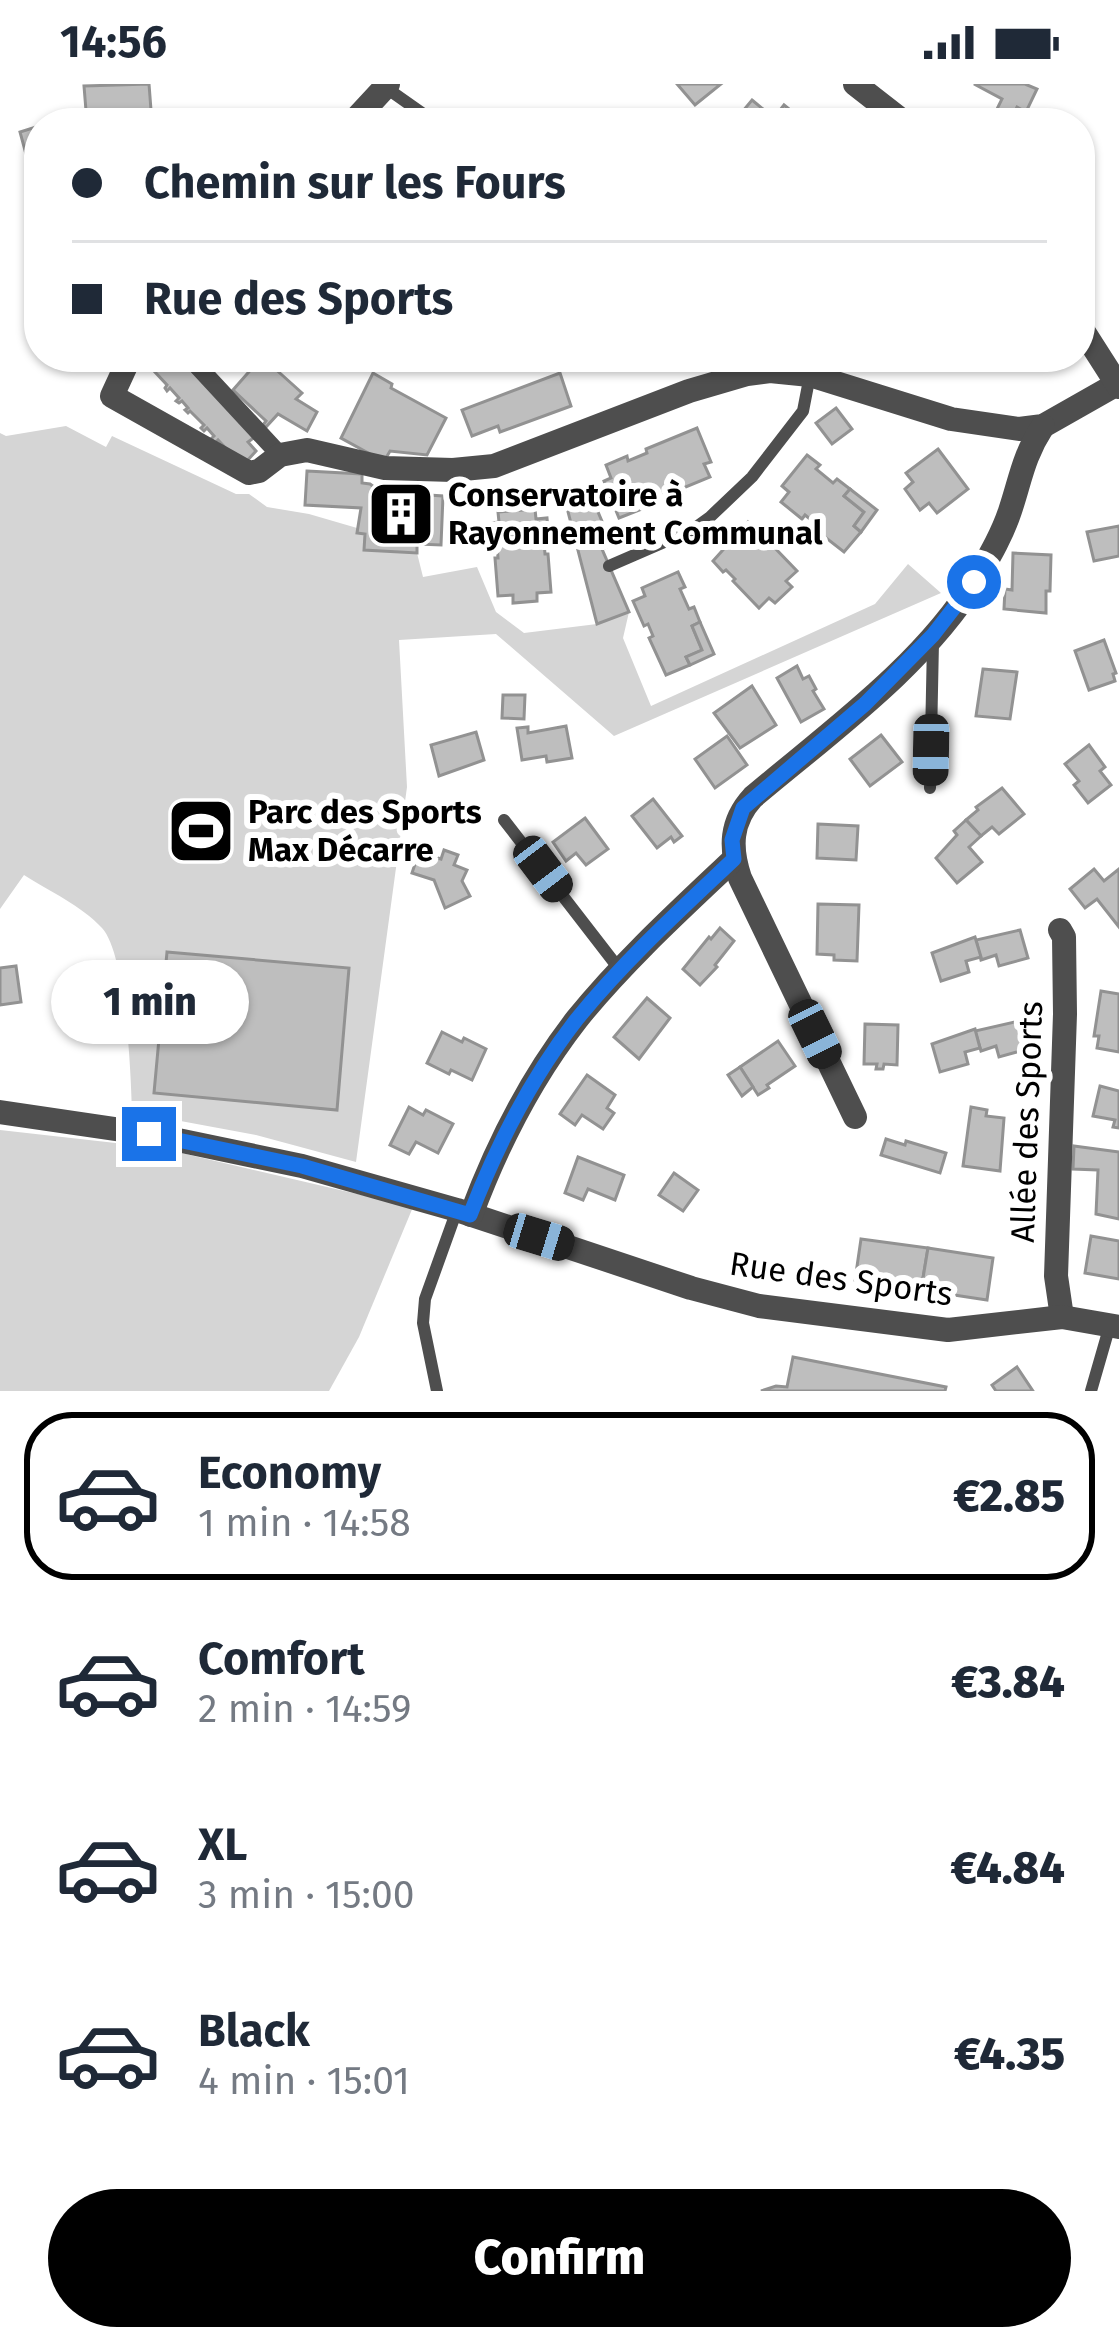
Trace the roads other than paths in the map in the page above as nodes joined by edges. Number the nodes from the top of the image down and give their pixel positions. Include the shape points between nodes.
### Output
1 (855, 84) edge
2 (387, 86) edge
3 (366, 108) edge
4 (416, 108) edge
5 (886, 108) edge
6 (1095, 349) edge
7 (123, 372) edge
8 (203, 372) edge
9 (717, 372) edge
10 (765, 372) edge
11 (780, 372) edge
12 (810, 375) junction
13 (721, 381) junction
14 (1118, 385) edge
15 (1043, 426) junction
16 (280, 455) junction
17 (609, 566) dead end
18 (933, 635) junction
19 (930, 788) dead end
20 (504, 820) dead end
21 (734, 859) junction
22 (1060, 930) dead end
23 (620, 970) junction
24 (0, 1112) edge
25 (855, 1117) dead end
26 (464, 1212) junction
27 (1062, 1317) junction
28 (1115, 1325) edge
29 (437, 1391) edge
30 (1090, 1391) edge

1 - 5 street
2 - 3 street
2 - 4 lane
6 - 14 street
7 - 16 street via 112,396 248,473
8 - 16 street
9 - 13 lane
10 - 13 street
11 - 12 street
12 - 15 street via 963,422
12 - 17 lane via 803,412 710,517
13 - 16 street via 494,466 385,468 307,450
14 - 15 street
15 - 18 street via 994,548
18 - 19 lane
18 - 21 street via 743,808
20 - 23 lane
21 - 23 street
21 - 25 street
22 - 27 street, Allée des Sports
23 - 26 street via 528,1094
24 - 26 street, Rue des Sports via 214,1146
26 - 27 street, Rue des Sports via 759,1306 948,1330
26 - 29 lane via 425,1300
27 - 28 street, Rue des Sports
28 - 30 lane

